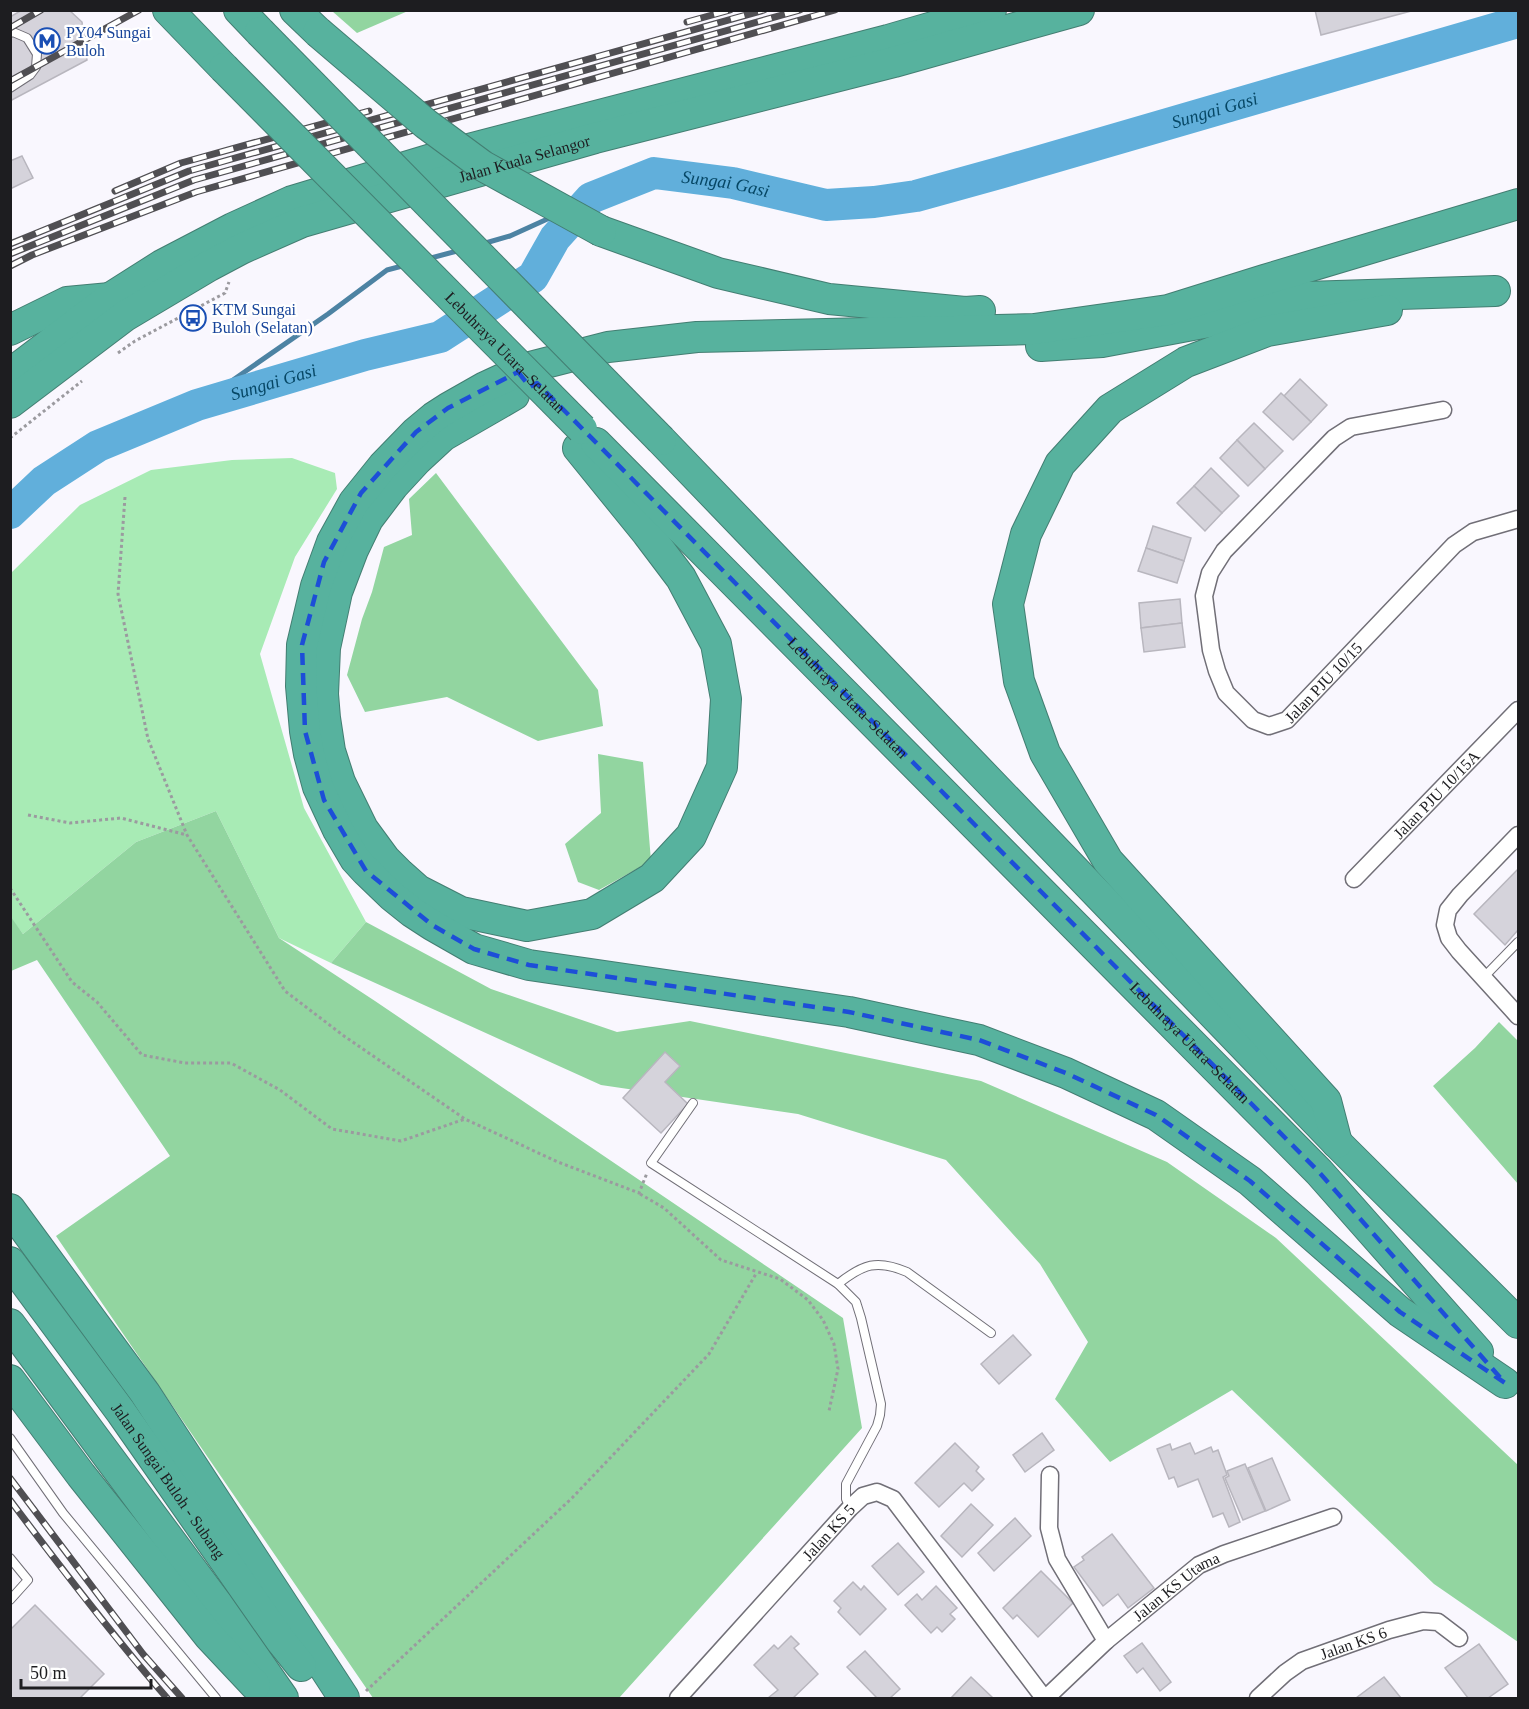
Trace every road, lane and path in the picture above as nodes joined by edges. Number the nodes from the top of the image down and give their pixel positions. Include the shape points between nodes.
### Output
1 (168, 10) edge
2 (239, 10) edge
3 (295, 10) edge
4 (991, 10) edge
5 (1079, 10) edge
6 (10, 33) edge
7 (10, 88) edge
8 (1518, 204) edge
9 (1264, 280) junction
10 (229, 282) dead end
11 (1507, 290) edge
12 (111, 298) junction
13 (10, 330) edge
14 (112, 357) dead end
15 (10, 374) edge
16 (87, 376) dead end
17 (10, 403) edge
18 (1443, 410) dead end
19 (10, 438) edge
20 (580, 439) junction
21 (125, 496) dead end
22 (1518, 519) edge
23 (1518, 710) edge
24 (28, 815) dead end
25 (187, 835) junction
26 (1518, 835) edge
27 (1354, 879) dead end
28 (10, 888) edge
29 (1518, 942) edge
30 (1483, 979) junction
31 (1518, 1016) edge
32 (693, 1103) dead end
33 (465, 1119) junction
34 (1337, 1143) junction
35 (651, 1163) junction
36 (639, 1193) junction
37 (10, 1209) edge
38 (10, 1262) edge
39 (757, 1272) junction
40 (838, 1284) junction
41 (1518, 1323) edge
42 (10, 1324) edge
43 (991, 1333) dead end
44 (10, 1380) edge
45 (1512, 1389) edge
46 (829, 1411) dead end
47 (10, 1438) edge
48 (1050, 1475) dead end
49 (849, 1508) junction
50 (1333, 1517) dead end
51 (10, 1558) edge
52 (10, 1600) edge
53 (1459, 1638) dead end
54 (1106, 1641) junction
55 (355, 1694) edge
56 (216, 1698) edge
57 (268, 1698) edge
58 (284, 1698) edge
59 (327, 1698) edge
60 (678, 1698) edge
61 (1045, 1698) edge
62 (1258, 1698) edge

1 - 20 highway, Lebuhraya Utara–Selatan, bridge via 493,339
2 - 34 highway, Lebuhraya Utara–Selatan, bridge via 661,440
3 - 9 highway, bridge via 426,124 483,166 601,231 718,273 830,299 965,312 1091,307
4 - 12 highway, Jalan Kuala Selangor via 438,157 292,201 200,244
5 - 17 highway, Jalan Kuala Selangor via 894,63 584,141 302,222 208,266 125,316
6 - 7 lane via 27,38 37,54 36,67 30,75
8 - 9 highway
9 - 45 highway via 1168,310 1034,328 697,336 608,347 526,368 485,387 434,417 399,449 361,493 332,542 316,586 303,645 301,686 309,754 328,810 355,859 412,912 474,949 529,966 860,1014 979,1040 1066,1073 1156,1115 1250,1181 1400,1312
10 - 14 path via 225,293
11 - 20 highway via 1305,297 1214,321 1102,342 626,360 556,373 451,430 393,486 368,519 352,550 327,633 325,718 330,751 363,829 392,867 418,890 460,912 527,926 592,914 652,878 691,836 722,767 726,699 716,644 681,578
11 - 34 highway via 1267,331 1186,362 1110,409 1060,464 1026,534 1008,604 1019,681 1045,753 1108,861 1326,1101
12 - 13 highway via 67,302
12 - 15 highway, Jalan Kuala Selangor
16 - 19 path
18 - 22 street, Jalan PJU 10/15 via 1351,427 1334,438 1224,551 1210,573 1204,596 1211,650 1226,693 1253,720 1269,726 1287,720 1454,545 1473,532
20 - 45 highway, Lebuhraya Utara–Selatan via 1319,1172
21 - 25 path via 118,594 148,739
23 - 27 street, Jalan PJU 10/15A
24 - 25 path via 70,823 121,818
25 - 33 path via 285,991
26 - 30 street via 1448,910 1445,925 1449,938
28 - 33 path via 72,982 97,1002 142,1055 185,1063 231,1063 280,1090 333,1129 401,1141
29 - 30 lane
30 - 31 street
32 - 35 lane
33 - 36 path via 558,1162
34 - 41 highway, Lebuhraya Utara–Selatan
35 - 36 path
35 - 40 lane
36 - 39 path via 664,1208 721,1260
37 - 55 highway
38 - 59 highway, Jalan Sungai Buloh - Subang via 121,1412 281,1641
39 - 46 path via 780,1279 808,1300 823,1320 834,1344 838,1369
39 - 55 path via 709,1354 572,1498
40 - 43 lane via 866,1267 894,1266 908,1272
40 - 49 lane via 856,1302 881,1404 877,1426 846,1484
42 - 58 highway, Jalan Sungai Buloh - Subang
44 - 57 highway via 209,1636
47 - 56 lane via 63,1513
48 - 54 street via 1049,1528 1057,1559
49 - 60 street, Jalan KS 5
49 - 61 street, Jalan KS 5 via 862,1496 877,1492 893,1499
50 - 54 street, Jalan KS Utama via 1199,1565
51 - 52 lane via 28,1580
53 - 62 street, Jalan KS 6 via 1438,1622 1424,1621 1389,1630 1302,1661
54 - 61 street, Jalan KS Utama

